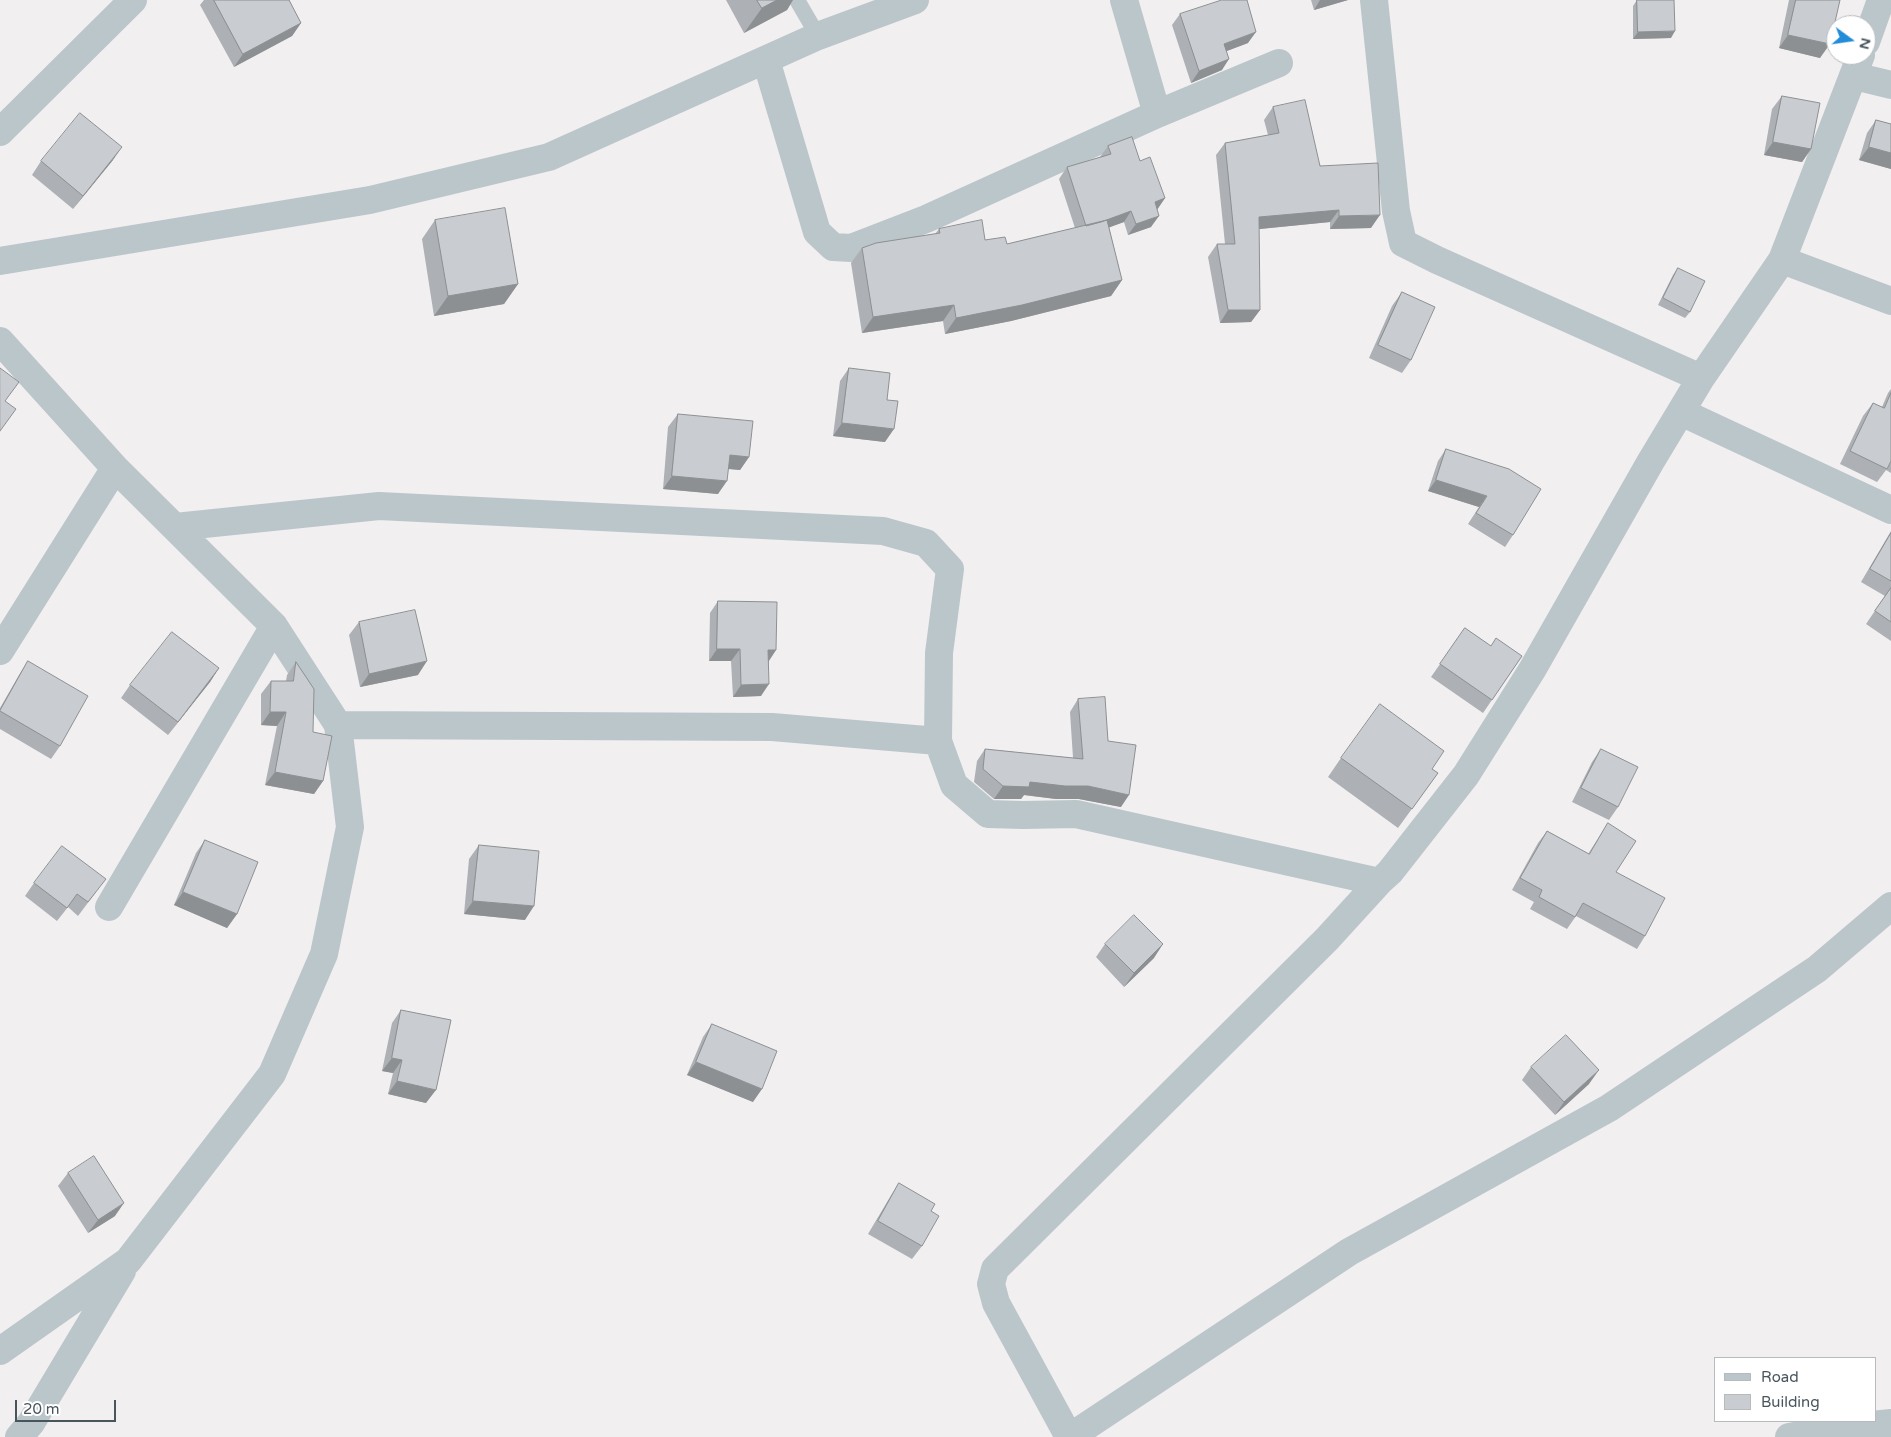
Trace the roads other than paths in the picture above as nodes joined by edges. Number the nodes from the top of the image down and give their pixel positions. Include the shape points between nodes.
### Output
1 (133, 0) edge
2 (798, 0) edge
3 (914, 0) edge
4 (1124, 0) edge
5 (1374, 0) edge
6 (1881, 0) edge
7 (1876, 15) edge
8 (818, 36) junction
9 (766, 60) junction
10 (1280, 63) dead end
11 (1858, 65) edge
12 (1891, 85) edge
13 (1157, 114) junction
14 (0, 132) edge
15 (1782, 260) junction
16 (0, 261) edge
17 (1891, 300) edge
18 (0, 342) edge
19 (1701, 378) junction
20 (1681, 412) junction
21 (114, 468) junction
22 (1891, 510) edge
23 (175, 527) junction
24 (274, 626) junction
25 (0, 651) edge
26 (338, 726) junction
27 (938, 741) junction
28 (1379, 882) junction
29 (1891, 906) edge
30 (109, 907) dead end
31 (128, 1261) junction
32 (0, 1351) edge
33 (1891, 1423) edge
34 (19, 1437) edge
35 (1069, 1437) edge
36 (1790, 1437) edge

1 - 14 street
2 - 8 lane
3 - 8 street
4 - 13 street
5 - 19 street via 1396,211 1403,243
6 - 7 street
8 - 9 street
9 - 13 street via 817,232 833,247 851,248 926,219
9 - 16 street via 549,157 370,200
10 - 13 street
11 - 12 street
11 - 15 street
15 - 17 street
15 - 19 street
18 - 21 street
19 - 20 street
20 - 22 street
20 - 28 street via 1532,670 1466,775
21 - 23 street
21 - 25 street
23 - 24 street
23 - 27 street via 379,506 883,531 926,543 950,569 939,653
24 - 26 street
24 - 30 street
26 - 27 street via 772,726
26 - 31 street via 350,827 324,954 272,1074
27 - 28 street via 954,785 988,814 1076,814
28 - 35 street via 1327,939 995,1269 991,1284 996,1303
29 - 35 street via 1817,969 1609,1108 1349,1252
31 - 32 street
31 - 34 street
33 - 36 street

